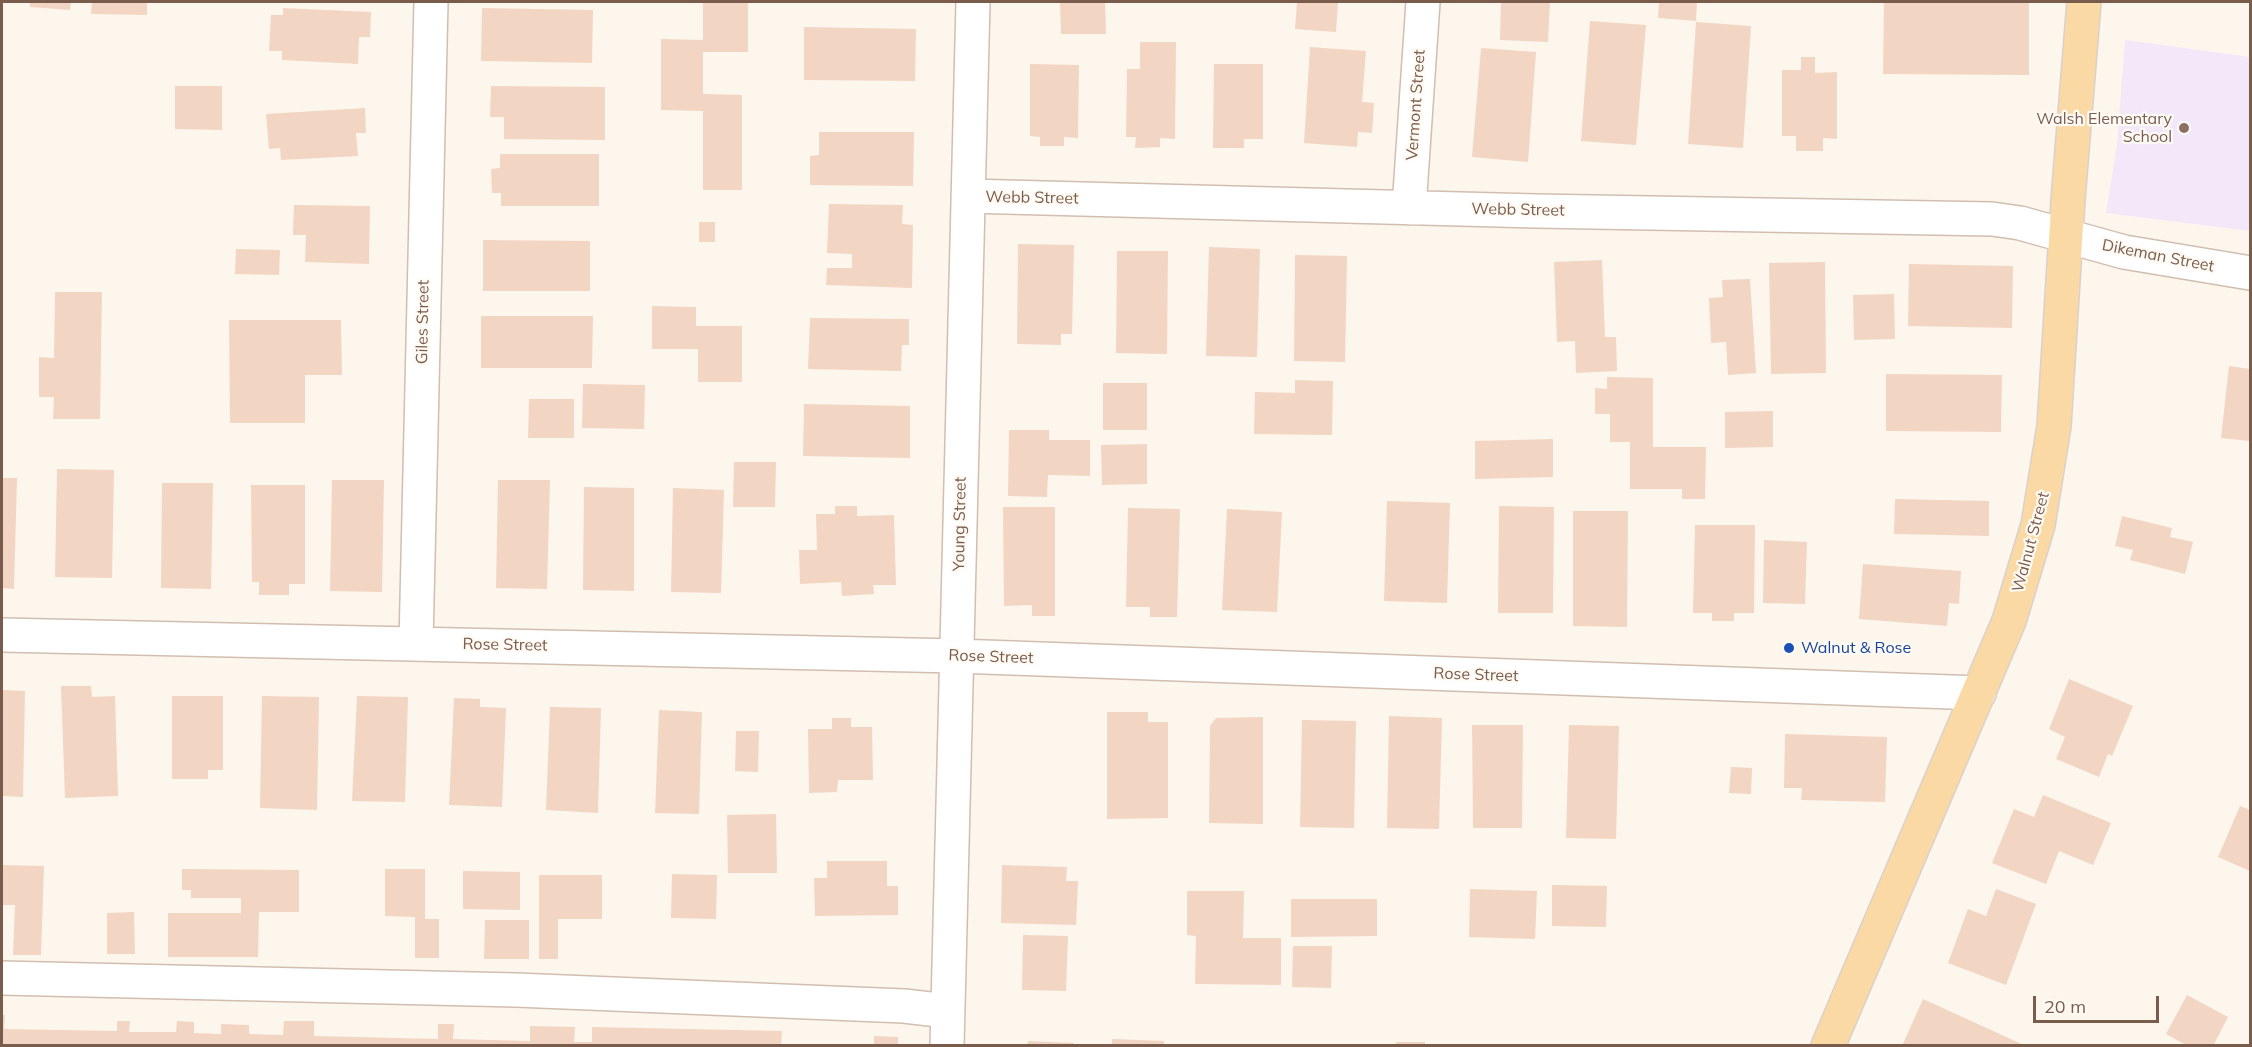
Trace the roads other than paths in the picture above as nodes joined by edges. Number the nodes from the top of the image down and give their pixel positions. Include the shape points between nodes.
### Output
1 (430, 2) edge
2 (973, 2) edge
3 (1423, 2) edge
4 (2084, 2) edge
5 (968, 196) junction
6 (1409, 208) junction
7 (2066, 235) junction
8 (2250, 273) edge
9 (2, 635) edge
10 (416, 643) junction
11 (957, 656) junction
12 (1979, 693) junction
13 (2, 978) edge
14 (947, 1011) junction
15 (947, 1046) edge
16 (1828, 1046) edge

1 - 10 street, Giles Street
2 - 5 street, Young Street
3 - 6 street, Vermont Street
4 - 7 main road, Walnut Street
5 - 6 street, Webb Street
5 - 11 street, Young Street
6 - 7 street, Webb Street via 1992,219
7 - 8 street, Dikeman Street via 2124,252
7 - 12 main road, Walnut Street via 2056,405 2046,489 2020,588
9 - 10 street, Rose Street
10 - 11 street, Rose Street
11 - 12 street, Rose Street
11 - 14 street, Young Street
12 - 16 main road, Walnut Street
13 - 14 street via 516,990
14 - 15 street, Young Street

